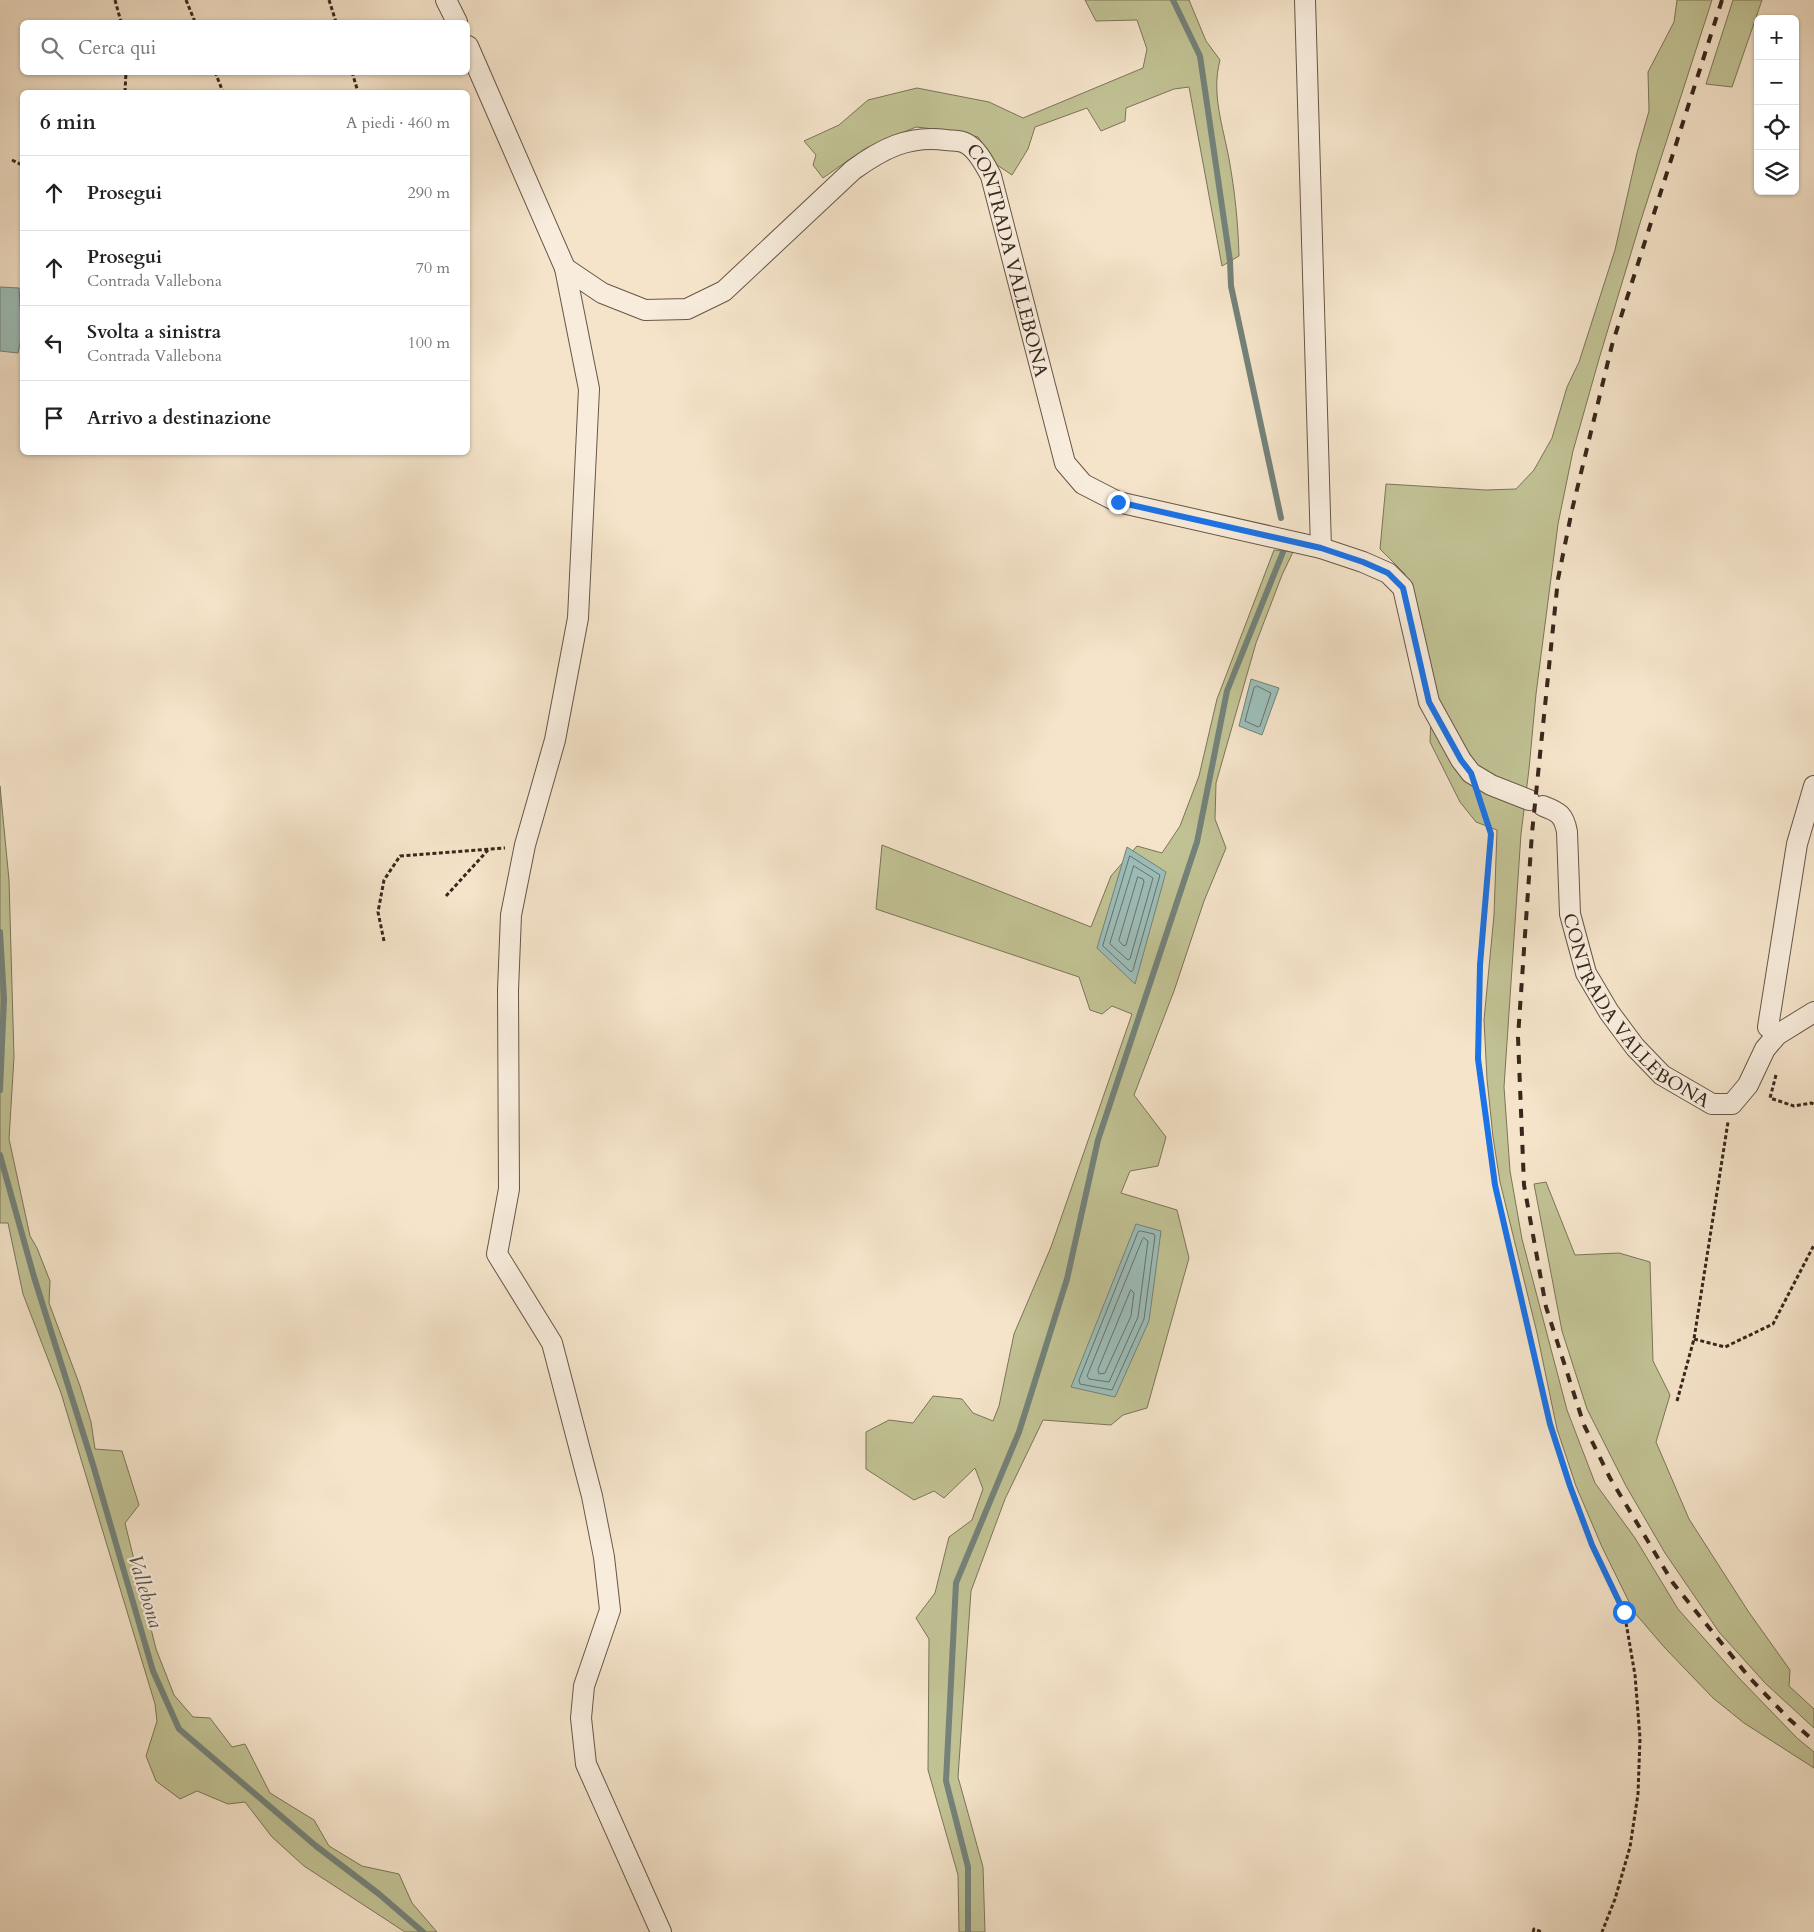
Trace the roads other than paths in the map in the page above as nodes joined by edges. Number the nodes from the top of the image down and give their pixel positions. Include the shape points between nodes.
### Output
1 (446, 0) edge
2 (1305, 0) edge
3 (456, 20) edge
4 (470, 50) edge
5 (565, 268) junction
6 (1321, 548) junction
7 (1814, 786) edge
8 (1814, 1012) edge
9 (1777, 1035) junction
10 (661, 1932) edge

1 - 3 street
2 - 6 street
4 - 5 street
5 - 6 street, CONTRADA VALLEBONA via 602,293 645,310 687,309 724,291 853,170 876,154 906,141 935,139 965,143 980,157 991,176 1065,463 1083,484 1118,502
5 - 10 street via 589,389 578,618 555,740 525,845 511,915 509,1189 497,1254 552,1343 592,1496 610,1610 584,1686 582,1718 586,1764
6 - 9 street, CONTRADA VALLEBONA via 1388,573 1403,588 1429,702 1471,773 1557,811 1565,821 1570,914 1586,973 1635,1047 1662,1075 1712,1104 1732,1104 1748,1085 1765,1049
7 - 9 street via 1798,844 1768,1027
8 - 9 street, CONTRADA VALLEBONA

